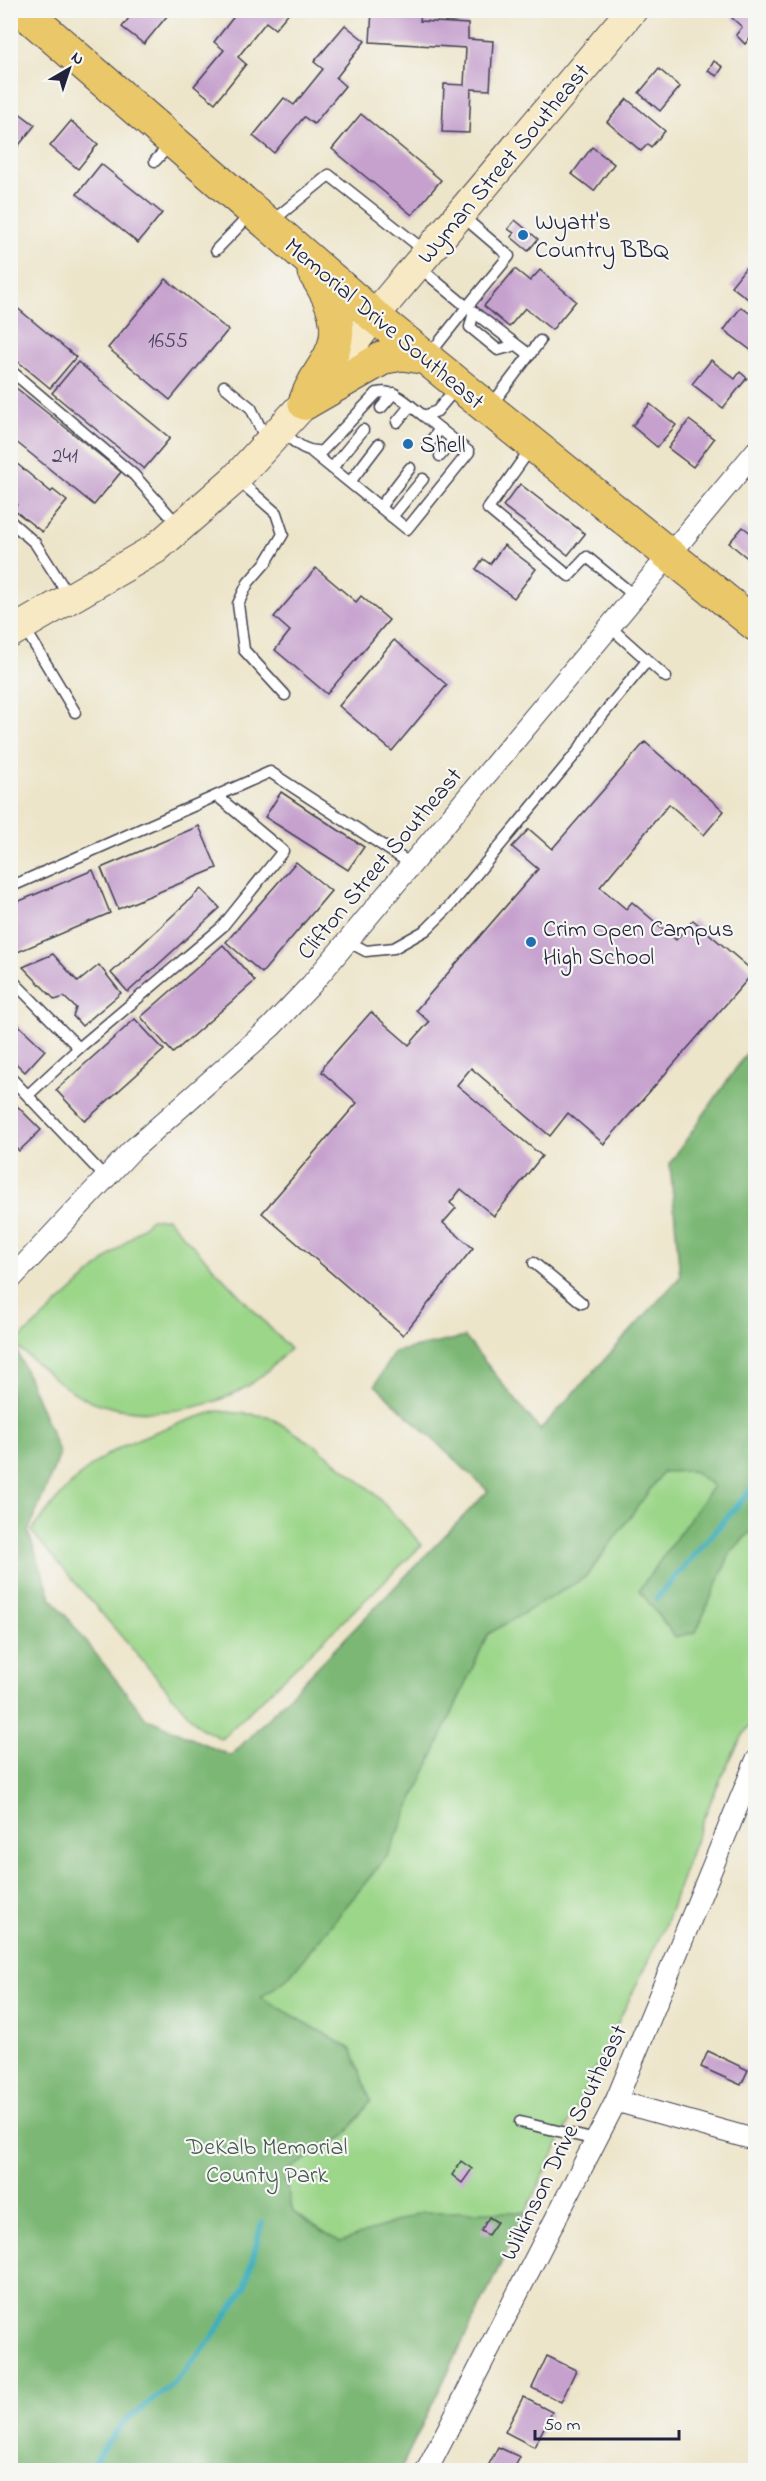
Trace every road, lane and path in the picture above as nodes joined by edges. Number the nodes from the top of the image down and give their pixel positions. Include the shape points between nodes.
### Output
1 (22, 10) edge
2 (632, 10) edge
3 (461, 214) junction
4 (261, 218) junction
5 (216, 250) dead end
6 (302, 253) junction
7 (422, 260) junction
8 (471, 310) junction
9 (374, 316) junction
10 (540, 342) dead end
11 (530, 355) junction
12 (427, 358) junction
13 (10, 370) edge
14 (459, 384) junction
15 (224, 386) dead end
16 (394, 393) junction
17 (305, 403) junction
18 (410, 406) junction
19 (381, 408) dead end
20 (488, 409) junction
21 (424, 416) junction
22 (397, 422) dead end
23 (440, 429) junction
24 (363, 430) dead end
25 (275, 438) junction
26 (453, 440) junction
27 (380, 444) dead end
28 (533, 445) junction
29 (427, 446) dead end
30 (756, 451) edge
31 (312, 452) junction
32 (440, 456) dead end
33 (332, 468) junction
34 (410, 468) dead end
35 (236, 478) junction
36 (423, 479) dead end
37 (350, 482) junction
38 (380, 507) junction
39 (392, 517) junction
40 (10, 521) edge
41 (181, 528) junction
42 (670, 556) junction
43 (636, 597) junction
44 (71, 598) junction
45 (756, 626) edge
46 (610, 627) junction
47 (17, 630) edge
48 (647, 661) junction
49 (666, 677) dead end
50 (285, 695) dead end
51 (75, 712) dead end
52 (217, 795) junction
53 (411, 864) junction
54 (10, 887) edge
55 (347, 941) junction
56 (10, 978) edge
57 (79, 1048) junction
58 (10, 1077) edge
59 (28, 1095) junction
60 (106, 1178) junction
61 (534, 1263) dead end
62 (10, 1280) edge
63 (582, 1303) dead end
64 (756, 1761) edge
65 (616, 2101) junction
66 (519, 2122) dead end
67 (596, 2140) junction
68 (756, 2140) edge
69 (427, 2470) edge

1 - 4 main road, Memorial Drive Southeast via 164,151
2 - 3 street, Wyman Street Southeast
3 - 7 street, Wyman Street Southeast
3 - 8 lane via 509,256
4 - 5 lane
4 - 6 main road, Memorial Drive Southeast
4 - 7 lane via 329,175
6 - 9 main road, Memorial Drive Southeast
6 - 17 main road via 331,300 337,318 330,357
7 - 8 lane
7 - 9 street, Wyman Street Southeast
8 - 11 lane
8 - 12 lane
9 - 12 main road, Memorial Drive Southeast
9 - 17 street, Wyman Street Southeast
10 - 11 lane
11 - 20 lane
12 - 14 main road, Memorial Drive Southeast
12 - 17 main road via 403,354 385,357
13 - 41 lane via 135,475
14 - 20 main road, Memorial Drive Southeast
14 - 21 lane via 437,411
15 - 25 lane via 251,408
16 - 18 lane
16 - 19 lane
16 - 31 lane via 377,393 330,444 322,451
17 - 25 street, Wyman Street Southeast
18 - 21 lane
18 - 22 lane
20 - 28 main road, Memorial Drive Southeast
21 - 23 lane
23 - 26 lane
23 - 29 lane
24 - 33 lane
25 - 31 lane
25 - 35 street, Wyman Street Southeast
26 - 32 lane
26 - 39 lane via 469,452 407,529
27 - 37 lane
28 - 42 main road, Memorial Drive Southeast
28 - 43 lane via 488,509 569,576 587,557
30 - 42 street, Clifton Street Southeast
31 - 33 lane
33 - 37 lane
34 - 38 lane
35 - 41 street, Wyman Street Southeast
35 - 50 lane via 276,513 283,534 238,604 244,650
36 - 39 lane
37 - 38 lane
38 - 39 lane
40 - 44 lane via 35,543
41 - 44 street, Wyman Street Southeast via 155,549
42 - 43 street, Clifton Street Southeast
42 - 45 main road, Memorial Drive Southeast
43 - 46 street, Clifton Street Southeast
44 - 47 street, Wyman Street Southeast
46 - 48 lane
46 - 53 street, Clifton Street Southeast
47 - 51 lane
48 - 49 lane
48 - 55 lane via 578,751 426,930 394,948 366,951
52 - 53 lane via 270,772
52 - 54 lane
52 - 57 lane via 283,851 222,927
53 - 55 street, Clifton Street Southeast
55 - 60 street, Clifton Street Southeast via 271,1027 173,1112
56 - 57 lane
57 - 59 lane
58 - 59 lane
59 - 60 lane
60 - 62 street, Clifton Street Southeast
61 - 63 lane
64 - 65 street, Wilkinson Drive Southeast
65 - 67 street, Wilkinson Drive Southeast
65 - 68 street
66 - 67 lane
67 - 69 street, Wilkinson Drive Southeast

